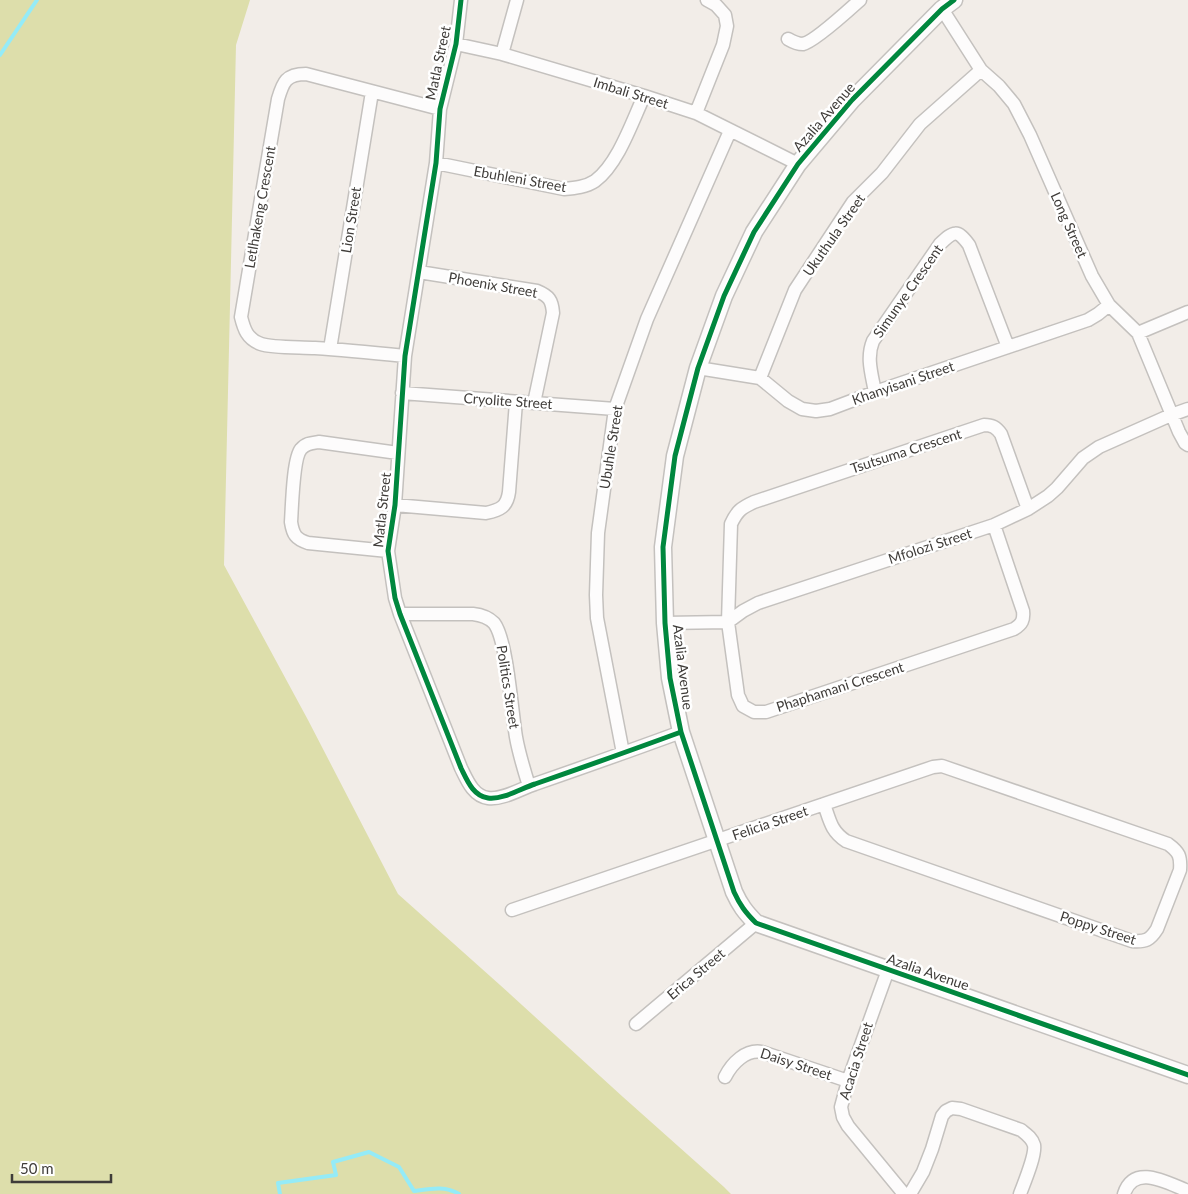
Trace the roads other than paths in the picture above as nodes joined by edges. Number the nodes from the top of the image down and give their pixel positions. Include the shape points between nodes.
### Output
1 (461, 0) edge
2 (517, 0) edge
3 (707, 0) edge
4 (860, 0) edge
5 (948, 4) edge
6 (788, 39) dead end
7 (456, 44) junction
8 (502, 54) junction
9 (981, 70) junction
10 (372, 92) junction
11 (644, 96) junction
12 (440, 109) junction
13 (696, 113) junction
14 (730, 131) junction
15 (436, 163) junction
16 (798, 164) junction
17 (419, 272) junction
18 (1109, 305) junction
19 (1188, 312) edge
20 (1138, 333) junction
21 (1008, 347) junction
22 (330, 349) junction
23 (405, 356) junction
24 (698, 368) junction
25 (760, 378) junction
26 (876, 392) junction
27 (402, 393) junction
28 (516, 402) junction
29 (534, 403) junction
30 (614, 409) junction
31 (1188, 409) edge
32 (1172, 415) junction
33 (1188, 445) edge
34 (398, 453) junction
35 (395, 505) junction
36 (1028, 509) junction
37 (736, 514) joint
38 (994, 525) junction
39 (388, 551) junction
40 (400, 614) junction
41 (728, 622) junction
42 (665, 623) junction
43 (681, 732) junction
44 (623, 753) junction
45 (942, 766) joint
46 (529, 786) junction
47 (824, 804) junction
48 (717, 840) junction
49 (512, 910) dead end
50 (756, 923) junction
51 (888, 970) junction
52 (636, 1024) dead end
53 (1188, 1075) edge
54 (725, 1077) dead end
55 (848, 1081) junction
56 (1188, 1191) edge
57 (904, 1194) edge
58 (910, 1194) edge
59 (1020, 1194) edge
60 (1124, 1194) edge

1 - 7 street, Matla Street
2 - 8 street
3 - 13 street via 725,15 727,26 723,45
4 - 6 street via 805,44
5 - 9 street, Long Street
5 - 16 street, Azalia Avenue via 852,100
7 - 8 street, Imbali Street
7 - 12 street, Matla Street
8 - 11 street, Imbali Street
9 - 18 street, Long Street via 1014,104 1092,276
9 - 25 street, Ukuthula Street via 920,124 882,173 853,202 795,290
10 - 12 street, Letlhakeng Crescent
10 - 22 street, Lion Street
10 - 22 street, Letlhakeng Crescent via 306,74 287,78 282,85 244,298 241,317 244,329 260,344
11 - 13 street, Imbali Street
11 - 15 street, Ebuhleni Street via 620,149 606,170 594,182 581,187 564,189
12 - 15 street, Matla Street
13 - 14 street, Imbali Street
14 - 16 street, Imbali Street
14 - 30 street, Ubuhle Street via 648,319
15 - 17 street, Matla Street
16 - 24 street, Azalia Avenue via 754,232 724,296
17 - 23 street, Matla Street
17 - 29 street, Phoenix Street via 546,295 552,303 553,313
18 - 20 street, Long Street
18 - 21 street, Khanyisani Street via 1088,320
19 - 20 street
20 - 32 street, Long Street
21 - 26 street, Khanyisani Street
21 - 26 street, Simunye Crescent via 970,245 962,236 950,235 940,244 870,347 870,367
22 - 23 street, Letlhakeng Crescent
23 - 27 street, Matla Street
24 - 25 street
24 - 42 street, Azalia Avenue via 675,456 664,547
25 - 26 street, Khanyisani Street via 788,401 802,409 816,411
27 - 28 street, Cryolite Street
27 - 34 street, Matla Street
28 - 29 street, Cryolite Street
28 - 35 street via 510,492 503,506 486,513
29 - 30 street, Cryolite Street
30 - 44 street, Ubuhle Street via 598,533 596,594 597,618
31 - 32 street, Mfolozi Street
32 - 33 street, Long Street
32 - 36 street, Mfolozi Street via 1099,447 1083,458 1048,496
34 - 35 street, Matla Street
34 - 39 street via 319,442 308,443 296,460 291,522 292,532 299,540
35 - 39 street, Matla Street
36 - 37 street, Tsutsuma Crescent via 1001,434 991,425 754,502
36 - 38 street, Mfolozi Street
37 - 41 street, Phaphamani Crescent via 731,524
38 - 41 street, Mfolozi Street via 758,603
38 - 41 street, Phaphamani Crescent via 1023,611 1024,618 1014,629 766,712 754,712 743,706 738,695
39 - 40 street, Matla Street
40 - 46 street, Matla Street via 470,786 487,798 500,797
40 - 46 street, Politics Street via 473,614 485,616 495,624 504,652 519,754
41 - 42 street
42 - 43 street, Azalia Avenue via 670,678
43 - 44 street, Matla Street
43 - 48 street, Azalia Avenue
44 - 46 street, Matla Street
45 - 47 street, Felicia Street
45 - 47 street, Poppy Street via 1168,844 1176,850 1181,859 1180,870 1152,937 1142,942 1132,941 846,841 834,830
47 - 48 street, Felicia Street
48 - 49 street, Felicia Street
48 - 50 street, Azalia Avenue via 739,904
50 - 51 street, Azalia Avenue
50 - 52 street, Erica Street
51 - 53 street, Azalia Avenue
51 - 55 street, Acacia Street
54 - 55 street, Daisy Street via 746,1053 756,1051
55 - 57 street, Acacia Street via 841,1107 843,1117
56 - 60 street via 1140,1177 1131,1181
58 - 59 street via 923,1172 942,1116 952,1108 1021,1130 1029,1136 1034,1145 1033,1155

